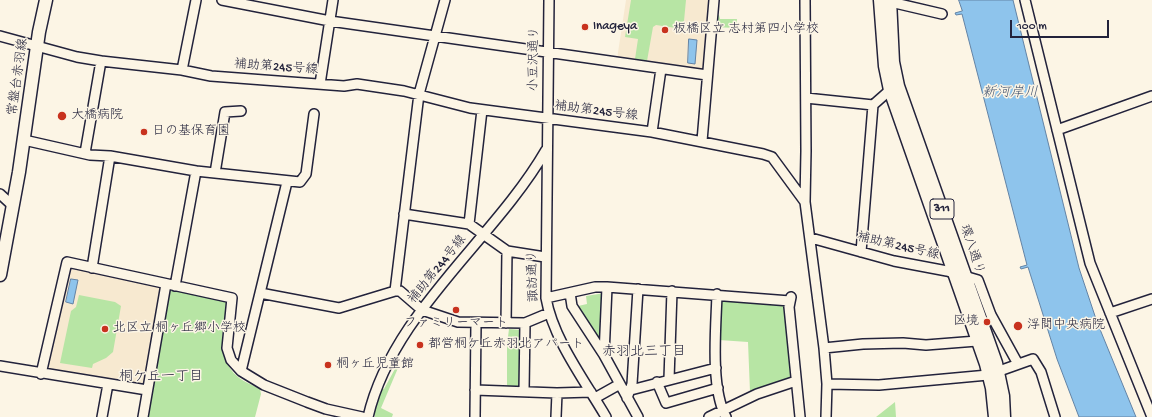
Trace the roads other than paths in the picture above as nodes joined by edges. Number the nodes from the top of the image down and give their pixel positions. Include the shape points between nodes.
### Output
1 (46, 0) edge
2 (196, 0) edge
3 (222, 0) edge
4 (333, 0) edge
5 (445, 0) edge
6 (549, 0) edge
7 (714, 0) edge
8 (805, 0) edge
9 (887, 0) edge
10 (1025, 0) edge
11 (942, 14) dead end
12 (330, 21) junction
13 (435, 35) junction
14 (0, 36) edge
15 (38, 45) junction
16 (548, 52) junction
17 (101, 61) junction
18 (661, 69) junction
19 (182, 70) junction
20 (707, 75) junction
21 (320, 84) junction
22 (890, 90) junction
23 (418, 94) junction
24 (1152, 96) edge
25 (806, 98) junction
26 (873, 105) junction
27 (482, 110) junction
28 (241, 111) dead end
29 (314, 114) dead end
30 (548, 118) junction
31 (1057, 130) junction
32 (652, 132) junction
33 (24, 140) junction
34 (702, 141) junction
35 (546, 149) junction
36 (85, 153) junction
37 (110, 156) junction
38 (196, 171) junction
39 (215, 173) junction
40 (287, 182) junction
41 (0, 194) edge
42 (805, 202) junction
43 (12, 205) junction
44 (404, 214) junction
45 (469, 224) junction
46 (484, 234) junction
47 (809, 239) junction
48 (507, 252) junction
49 (861, 252) junction
50 (546, 257) junction
51 (92, 268) junction
52 (954, 273) junction
53 (0, 275) edge
54 (966, 277) junction
55 (171, 285) junction
56 (607, 287) junction
57 (638, 289) junction
58 (395, 291) junction
59 (672, 291) junction
60 (570, 292) junction
61 (260, 294) junction
62 (717, 294) junction
63 (546, 298) junction
64 (1152, 299) edge
65 (422, 310) junction
66 (1110, 312) junction
67 (549, 313) junction
68 (476, 323) junction
69 (506, 323) junction
70 (525, 323) junction
71 (977, 340) junction
72 (824, 348) junction
73 (604, 356) junction
74 (1018, 364) junction
75 (0, 366) edge
76 (716, 368) junction
77 (241, 371) junction
78 (993, 373) junction
79 (41, 374) junction
80 (669, 379) junction
81 (796, 380) junction
82 (657, 382) junction
83 (108, 384) junction
84 (827, 384) junction
85 (718, 388) junction
86 (147, 390) junction
87 (475, 390) junction
88 (524, 391) junction
89 (625, 391) junction
90 (557, 393) junction
91 (593, 395) junction
92 (725, 414) edge
93 (102, 417) edge
94 (143, 417) edge
95 (362, 417) edge
96 (368, 417) edge
97 (475, 417) edge
98 (556, 417) edge
99 (606, 417) edge
100 (638, 417) edge
101 (709, 417) edge
102 (800, 417) edge
103 (826, 417) edge
104 (995, 417) edge
105 (1004, 417) edge
106 (1055, 417) edge
107 (1152, 417) edge

1 - 15 main road, 常盤台赤羽線
2 - 19 street
3 - 12 street
4 - 12 street
5 - 13 street
6 - 16 street, 小豆沢通り
7 - 20 street
8 - 25 street
9 - 11 street
9 - 22 main road, 環八通り / 311 via 885,66
9 - 54 main road, 環八通り / 311 via 898,86
10 - 31 street
12 - 13 street
12 - 21 street
13 - 16 street
13 - 23 street
14 - 15 street, 補助第245号線
15 - 17 street, 補助第245号線 via 77,57
15 - 33 main road, 常盤台赤羽線
16 - 18 street
16 - 30 street, 小豆沢通り
17 - 19 street, 補助第245号線
17 - 36 street
18 - 20 street
18 - 32 street
19 - 21 street, 補助第245号線 via 211,76
20 - 34 street
21 - 23 street, 補助第245号線 via 357,84
22 - 26 street
22 - 52 main road, 環八通り / 311
23 - 27 street, 補助第245号線
23 - 44 street
24 - 31 street
25 - 26 street
25 - 42 street
26 - 49 street
27 - 30 street, 補助第245号線
27 - 45 street
28 - 39 street via 225,112
29 - 40 street via 306,174 300,182
30 - 32 street, 補助第245号線
30 - 35 street, 諏訪通り
31 - 66 street via 1090,263
32 - 34 street, 補助第245号線
33 - 36 street
33 - 43 main road, 常盤台赤羽線
34 - 42 street, 補助第245号線 via 772,157
35 - 46 street, 補助第244号線 via 528,181
35 - 50 street, 諏訪通り
36 - 37 street
37 - 38 street
37 - 51 street
38 - 39 street
38 - 55 street
39 - 40 street
40 - 61 street
41 - 43 street
42 - 47 street, 補助第245号線
43 - 53 main road, 常盤台赤羽線
44 - 45 street
44 - 58 street
45 - 46 street
46 - 48 street
46 - 65 street, 補助第244号線
47 - 49 street, 補助第245号線
47 - 72 street
48 - 50 street
48 - 69 street
49 - 52 street, 補助第245号線
50 - 63 street, 諏訪通り
51 - 55 street
51 - 79 street via 67,262
52 - 54 street, 補助第245号線
52 - 71 main road, 環八通り / 311
54 - 74 street, 補助第245号線 via 980,282 991,315
54 - 78 main road, 環八通り / 311
55 - 77 street via 232,298 227,348 231,360
55 - 86 street
56 - 57 street
56 - 60 street
56 - 73 street
57 - 59 street
57 - 89 street via 632,384
58 - 61 street via 339,308
58 - 65 street via 400,291
59 - 62 street
59 - 80 street
60 - 63 street
60 - 73 street via 572,306
61 - 77 street
62 - 76 street
62 - 81 street via 791,299 789,307
63 - 67 street, 諏訪通り
64 - 66 street
65 - 68 street via 458,322
65 - 96 street, 補助第244号線 via 388,361
66 - 107 street
67 - 70 street
67 - 91 street, 諏訪通り
68 - 69 street
68 - 87 street
69 - 70 street
70 - 88 street
71 - 72 street via 926,345 863,344
71 - 78 main road, 環八通り / 311
72 - 84 street
73 - 89 street
74 - 78 street
74 - 106 street via 1033,359 1041,372
75 - 79 street
76 - 80 street
76 - 85 street
77 - 95 street via 264,385 307,402
78 - 84 street via 879,385
78 - 104 main road, 環八通り / 311
78 - 105 main road, 環八通り / 311 via 1003,396
79 - 83 street
80 - 82 street
81 - 92 street via 757,394
81 - 102 street
82 - 85 street via 666,403
82 - 89 street
83 - 86 street
83 - 93 street
84 - 103 street
85 - 92 street
86 - 94 street
87 - 88 street
87 - 97 street
88 - 90 street
89 - 91 street
89 - 100 street
90 - 91 street
90 - 98 street
91 - 99 street, 諏訪通り
92 - 101 street

